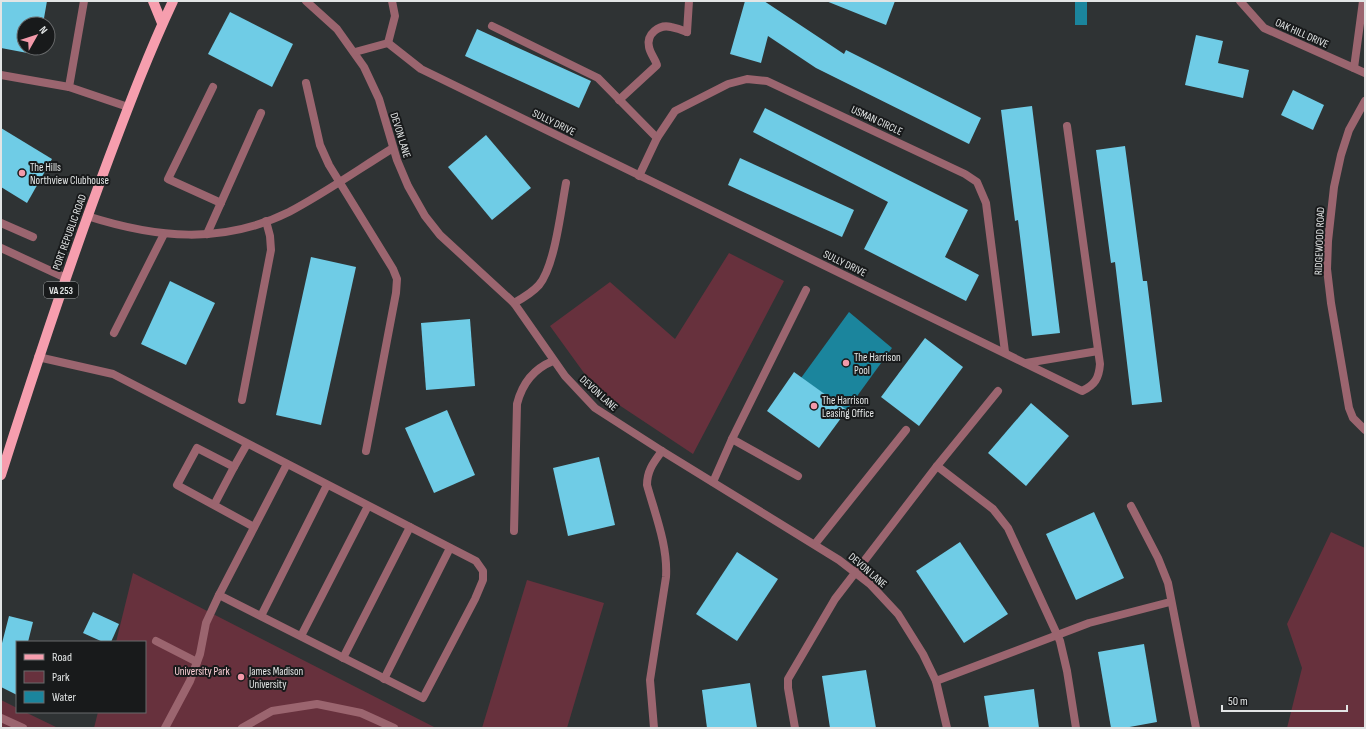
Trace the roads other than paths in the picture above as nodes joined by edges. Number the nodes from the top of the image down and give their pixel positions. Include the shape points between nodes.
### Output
1 (84, 1) edge
2 (153, 1) edge
3 (173, 1) edge
4 (306, 1) edge
5 (392, 1) edge
6 (689, 1) edge
7 (1240, 1) edge
8 (1363, 1) edge
9 (162, 23) junction
10 (492, 26) dead end
11 (388, 42) junction
12 (355, 52) junction
13 (1354, 68) junction
14 (1365, 73) edge
15 (1, 75) edge
16 (306, 83) dead end
17 (70, 87) junction
18 (213, 87) dead end
19 (620, 100) junction
20 (1365, 100) edge
21 (128, 107) junction
22 (261, 113) dead end
23 (1067, 126) dead end
24 (657, 138) junction
25 (394, 148) junction
26 (639, 176) junction
27 (338, 182) junction
28 (566, 183) dead end
29 (221, 203) junction
30 (87, 216) junction
31 (266, 221) junction
32 (1, 223) edge
33 (164, 234) junction
34 (207, 234) junction
35 (33, 237) dead end
36 (1, 248) edge
37 (66, 278) junction
38 (806, 290) dead end
39 (514, 303) junction
40 (114, 333) dead end
41 (1098, 351) junction
42 (1005, 352) junction
43 (38, 357) junction
44 (553, 361) junction
45 (1026, 363) junction
46 (998, 391) dead end
47 (242, 400) dead end
48 (906, 430) dead end
49 (1365, 430) edge
50 (732, 440) junction
51 (247, 444) junction
52 (366, 451) dead end
53 (662, 451) junction
54 (287, 464) junction
55 (937, 466) junction
56 (234, 467) junction
57 (1, 475) edge
58 (798, 476) dead end
59 (713, 482) junction
60 (327, 485) junction
61 (214, 505) junction
62 (368, 506) junction
63 (1131, 506) dead end
64 (254, 527) junction
65 (410, 527) junction
66 (514, 531) dead end
67 (815, 544) junction
68 (450, 548) junction
69 (856, 572) junction
70 (219, 595) junction
71 (1170, 602) junction
72 (261, 616) junction
73 (1057, 634) junction
74 (301, 636) junction
75 (156, 641) dead end
76 (344, 658) junction
77 (197, 662) junction
78 (384, 679) junction
79 (936, 681) junction
80 (1, 718) edge
81 (23, 728) edge
82 (165, 728) edge
83 (242, 728) edge
84 (394, 728) edge
85 (654, 728) edge
86 (795, 728) edge
87 (947, 728) edge
88 (1076, 728) edge
89 (1196, 728) edge

1 - 17 street
2 - 9 main road
3 - 9 main road, PORT REPUBLIC ROAD / VA 253
4 - 12 street, DEVON LANE via 337,29
5 - 11 street via 395,16
6 - 19 street via 687,32 670,26 653,32 649,39 649,47 657,64
7 - 13 street, OAK HILL DRIVE via 1264,28
8 - 13 street
9 - 21 main road, PORT REPUBLIC ROAD / VA 253
10 - 19 street via 598,78
11 - 12 street
11 - 26 street, SULLY DRIVE via 421,69
12 - 25 street, DEVON LANE via 377,94
13 - 14 street, OAK HILL DRIVE
15 - 17 street
16 - 27 street via 320,145
17 - 21 street
18 - 29 street via 168,179
19 - 24 street
20 - 49 street, RIDGEWOOD ROAD via 1347,136 1336,174 1327,255 1331,303 1348,408
21 - 30 main road, PORT REPUBLIC ROAD / VA 253
22 - 29 street
23 - 41 street, SULLY DRIVE
24 - 26 street, USMAN CIRCLE
24 - 42 street, USMAN CIRCLE via 675,111 728,84 747,78 767,81 965,174 977,182 986,204
25 - 27 street
25 - 39 street, DEVON LANE via 408,186 429,222 448,244
26 - 42 street, SULLY DRIVE
27 - 31 street via 304,204
27 - 52 street via 397,279
28 - 39 street via 546,272 535,288
29 - 34 street
30 - 33 street via 128,228
30 - 37 main road, PORT REPUBLIC ROAD / VA 253
31 - 34 street
31 - 47 street via 270,250
32 - 35 street
33 - 34 street
33 - 40 street
36 - 37 street
37 - 43 main road, PORT REPUBLIC ROAD / VA 253
38 - 50 street
39 - 44 street, DEVON LANE
41 - 45 street
41 - 45 street, SULLY DRIVE via 1099,376 1090,387 1082,391
42 - 45 street, SULLY DRIVE
43 - 51 street via 113,374
43 - 57 main road, PORT REPUBLIC ROAD / VA 253
44 - 53 street, DEVON LANE via 596,408
44 - 66 street via 529,378 517,404
46 - 55 street
48 - 67 street
50 - 58 street
50 - 59 street
51 - 54 street
51 - 56 street
53 - 59 street, DEVON LANE
53 - 85 street via 651,466 647,477 666,562 666,577 650,680
54 - 60 street
54 - 64 street
55 - 69 street
55 - 73 street via 993,509 1005,522
56 - 61 street
56 - 61 street via 197,448 177,485
59 - 67 street, DEVON LANE
60 - 62 street
60 - 72 street
61 - 64 street
62 - 65 street
62 - 74 street
63 - 71 street via 1163,570 1168,583
64 - 70 street
65 - 68 street
65 - 76 street
67 - 69 street, DEVON LANE
68 - 78 street
68 - 78 street via 476,561 483,571 483,580 475,599 423,698
69 - 79 street, DEVON LANE via 880,594 902,620
69 - 86 street via 835,599 790,673 788,688
70 - 72 street
70 - 77 street via 206,623
71 - 73 street
71 - 89 street
72 - 74 street
73 - 79 street
73 - 88 street via 1067,671
74 - 76 street
75 - 77 street
76 - 78 street
77 - 82 street
79 - 87 street, DEVON LANE
80 - 81 street
83 - 84 street via 272,711 317,704 361,713

